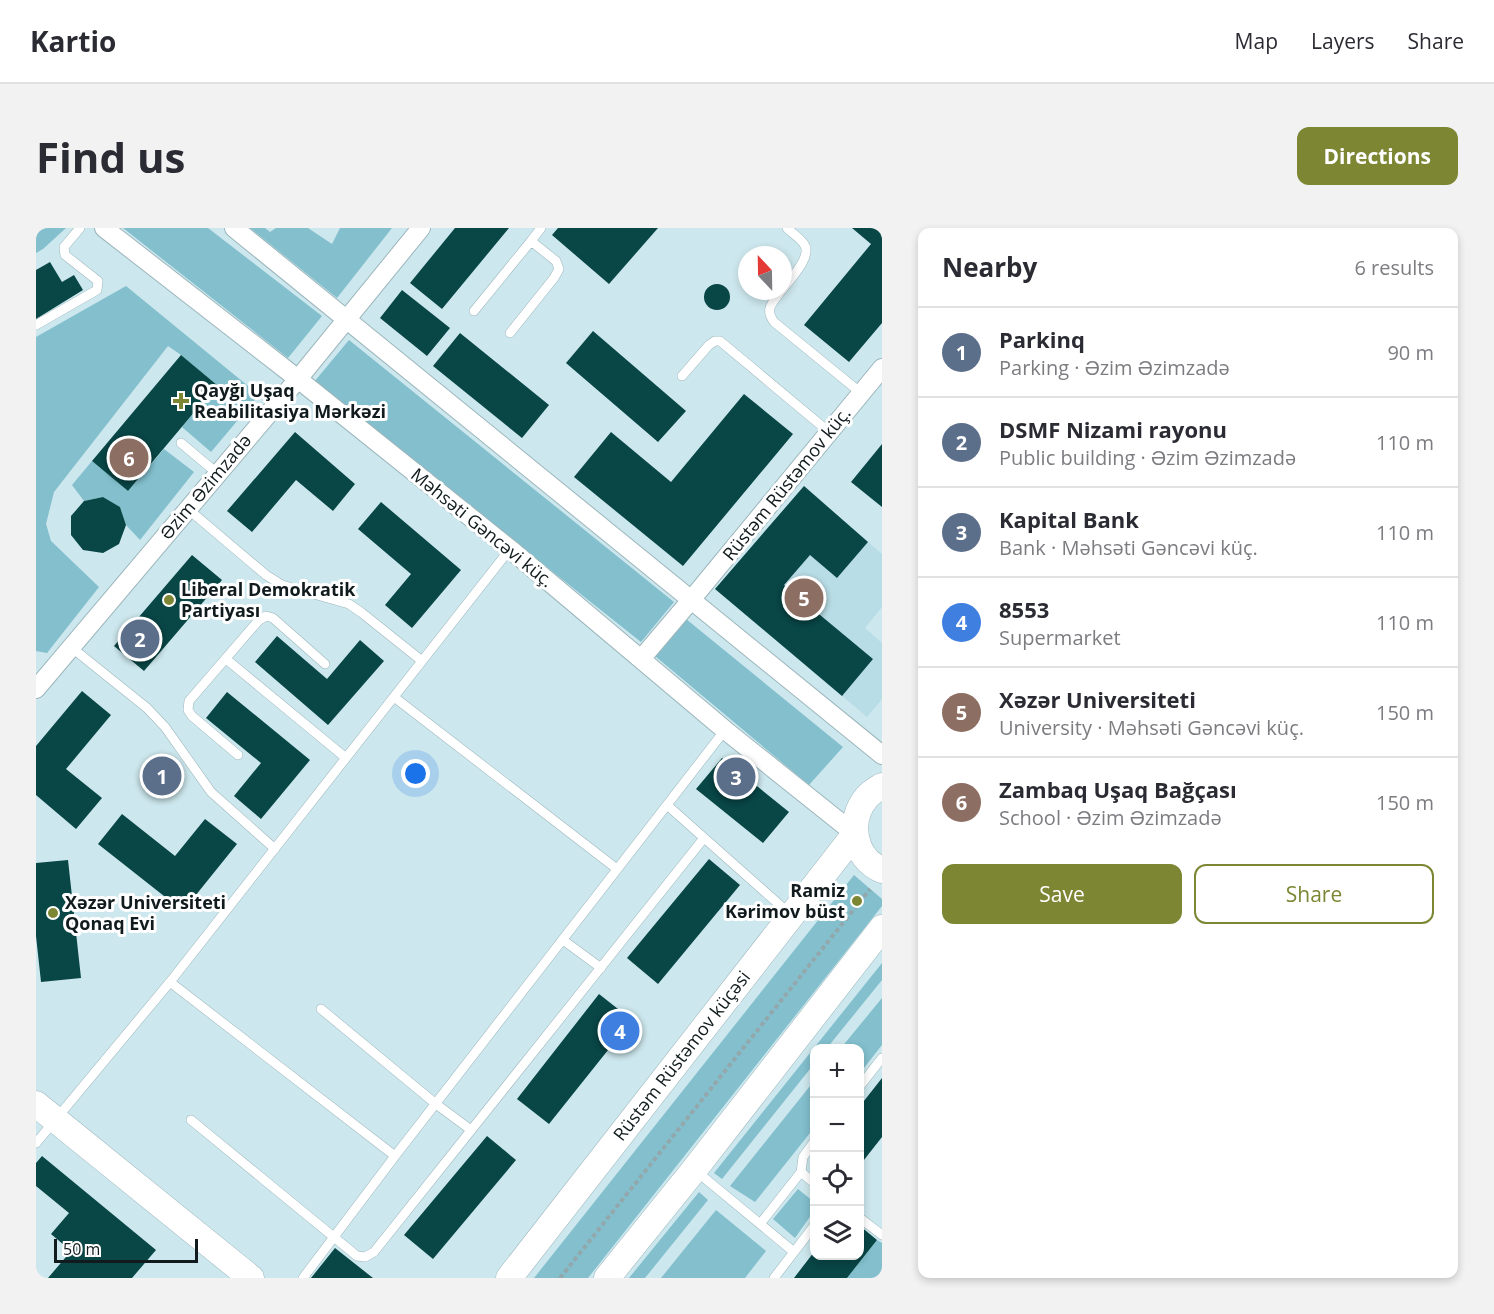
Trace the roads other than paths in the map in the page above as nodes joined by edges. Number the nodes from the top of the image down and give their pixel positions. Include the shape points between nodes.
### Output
1 (80, 228) edge
2 (105, 228) edge
3 (234, 228) edge
4 (421, 228) edge
5 (542, 228) edge
6 (787, 228) edge
7 (531, 241) junction
8 (792, 276) edge
9 (775, 300) edge
10 (474, 311) dead end
11 (346, 318) junction
12 (36, 325) edge
13 (510, 333) dead end
14 (882, 368) edge
15 (682, 376) dead end
16 (298, 379) junction
17 (861, 393) junction
18 (829, 432) junction
19 (181, 443) dead end
20 (218, 474) junction
21 (188, 509) junction
22 (510, 549) junction
23 (691, 600) junction
24 (71, 647) junction
25 (226, 658) junction
26 (641, 659) junction
27 (422, 661) junction
28 (325, 664) dead end
29 (36, 689) edge
30 (394, 697) junction
31 (725, 730) junction
32 (238, 755) dead end
33 (882, 755) edge
34 (346, 758) junction
35 (877, 786) edge
36 (667, 805) junction
37 (855, 834) junction
38 (704, 838) junction
39 (275, 849) junction
40 (617, 869) junction
41 (876, 879) edge
42 (791, 915) junction
43 (882, 928) edge
44 (563, 940) junction
45 (601, 968) junction
46 (170, 982) junction
47 (321, 1009) dead end
48 (882, 1058) edge
49 (864, 1081) edge
50 (436, 1104) junction
51 (46, 1112) edge
52 (191, 1120) dead end
53 (471, 1130) junction
54 (36, 1143) edge
55 (810, 1147) edge
56 (395, 1156) junction
57 (694, 1170) junction
58 (801, 1172) junction
59 (810, 1180) edge
60 (864, 1221) edge
61 (760, 1224) junction
62 (810, 1231) edge
63 (882, 1235) edge
64 (333, 1237) junction
65 (794, 1252) junction
66 (251, 1278) edge
67 (303, 1278) edge
68 (509, 1278) edge
69 (607, 1278) edge
70 (774, 1278) edge

1 - 12 lane via 64,247 65,255 98,281 97,290
2 - 16 street, Məhsəti Gəncəvi küç.
3 - 11 street
4 - 11 street, Əzim Əzimzadə
5 - 7 lane
6 - 8 lane via 807,251
7 - 10 lane
7 - 13 lane via 556,261 559,269
9 - 17 lane via 769,315 774,322
11 - 16 street, Əzim Əzimzadə
11 - 23 street
14 - 17 street, Rüstəm Rüstəmov küç.
15 - 18 lane via 710,345 720,341
16 - 20 street, Əzim Əzimzadə
16 - 22 street, Məhsəti Gəncəvi küç.
17 - 18 street, Rüstəm Rüstəmov küç.
18 - 23 street, Rüstəm Rüstəmov küç.
19 - 20 lane
20 - 21 street, Əzim Əzimzadə
21 - 24 street, Əzim Əzimzadə
21 - 27 lane via 266,575 282,585 349,604
22 - 26 street, Məhsəti Gəncəvi küç.
22 - 27 lane
23 - 26 street, Rüstəm Rüstəmov küç.
23 - 33 street
24 - 29 street, Əzim Əzimzadə
24 - 39 lane via 147,708 211,792
25 - 28 lane via 266,616
25 - 32 lane via 189,701 188,710
25 - 34 lane
26 - 31 street, Məhsəti Gəncəvi küç.
27 - 30 lane
30 - 34 lane
30 - 40 lane
31 - 36 lane
31 - 37 street, Məhsəti Gəncəvi küç.
34 - 39 lane
35 - 37 main road via 860,807
36 - 38 lane
36 - 40 lane
37 - 41 main road via 867,860 878,868
37 - 42 main road, Rüstəm Rüstəmov küçəsi
38 - 42 lane
38 - 45 lane
39 - 46 lane
40 - 44 lane
42 - 68 main road, Rüstəm Rüstəmov küçəsi
43 - 57 main road
44 - 45 lane
44 - 50 lane
45 - 53 lane
46 - 51 lane
46 - 56 lane
47 - 50 lane
48 - 49 lane
50 - 53 lane
50 - 56 lane
51 - 54 lane
51 - 66 main road
52 - 64 lane
53 - 64 lane via 374,1252 357,1256
55 - 58 lane via 803,1157
56 - 64 lane
57 - 61 lane
57 - 69 main road
58 - 59 lane
58 - 61 lane
60 - 63 lane
61 - 65 lane
62 - 65 lane
64 - 67 lane
65 - 70 lane

